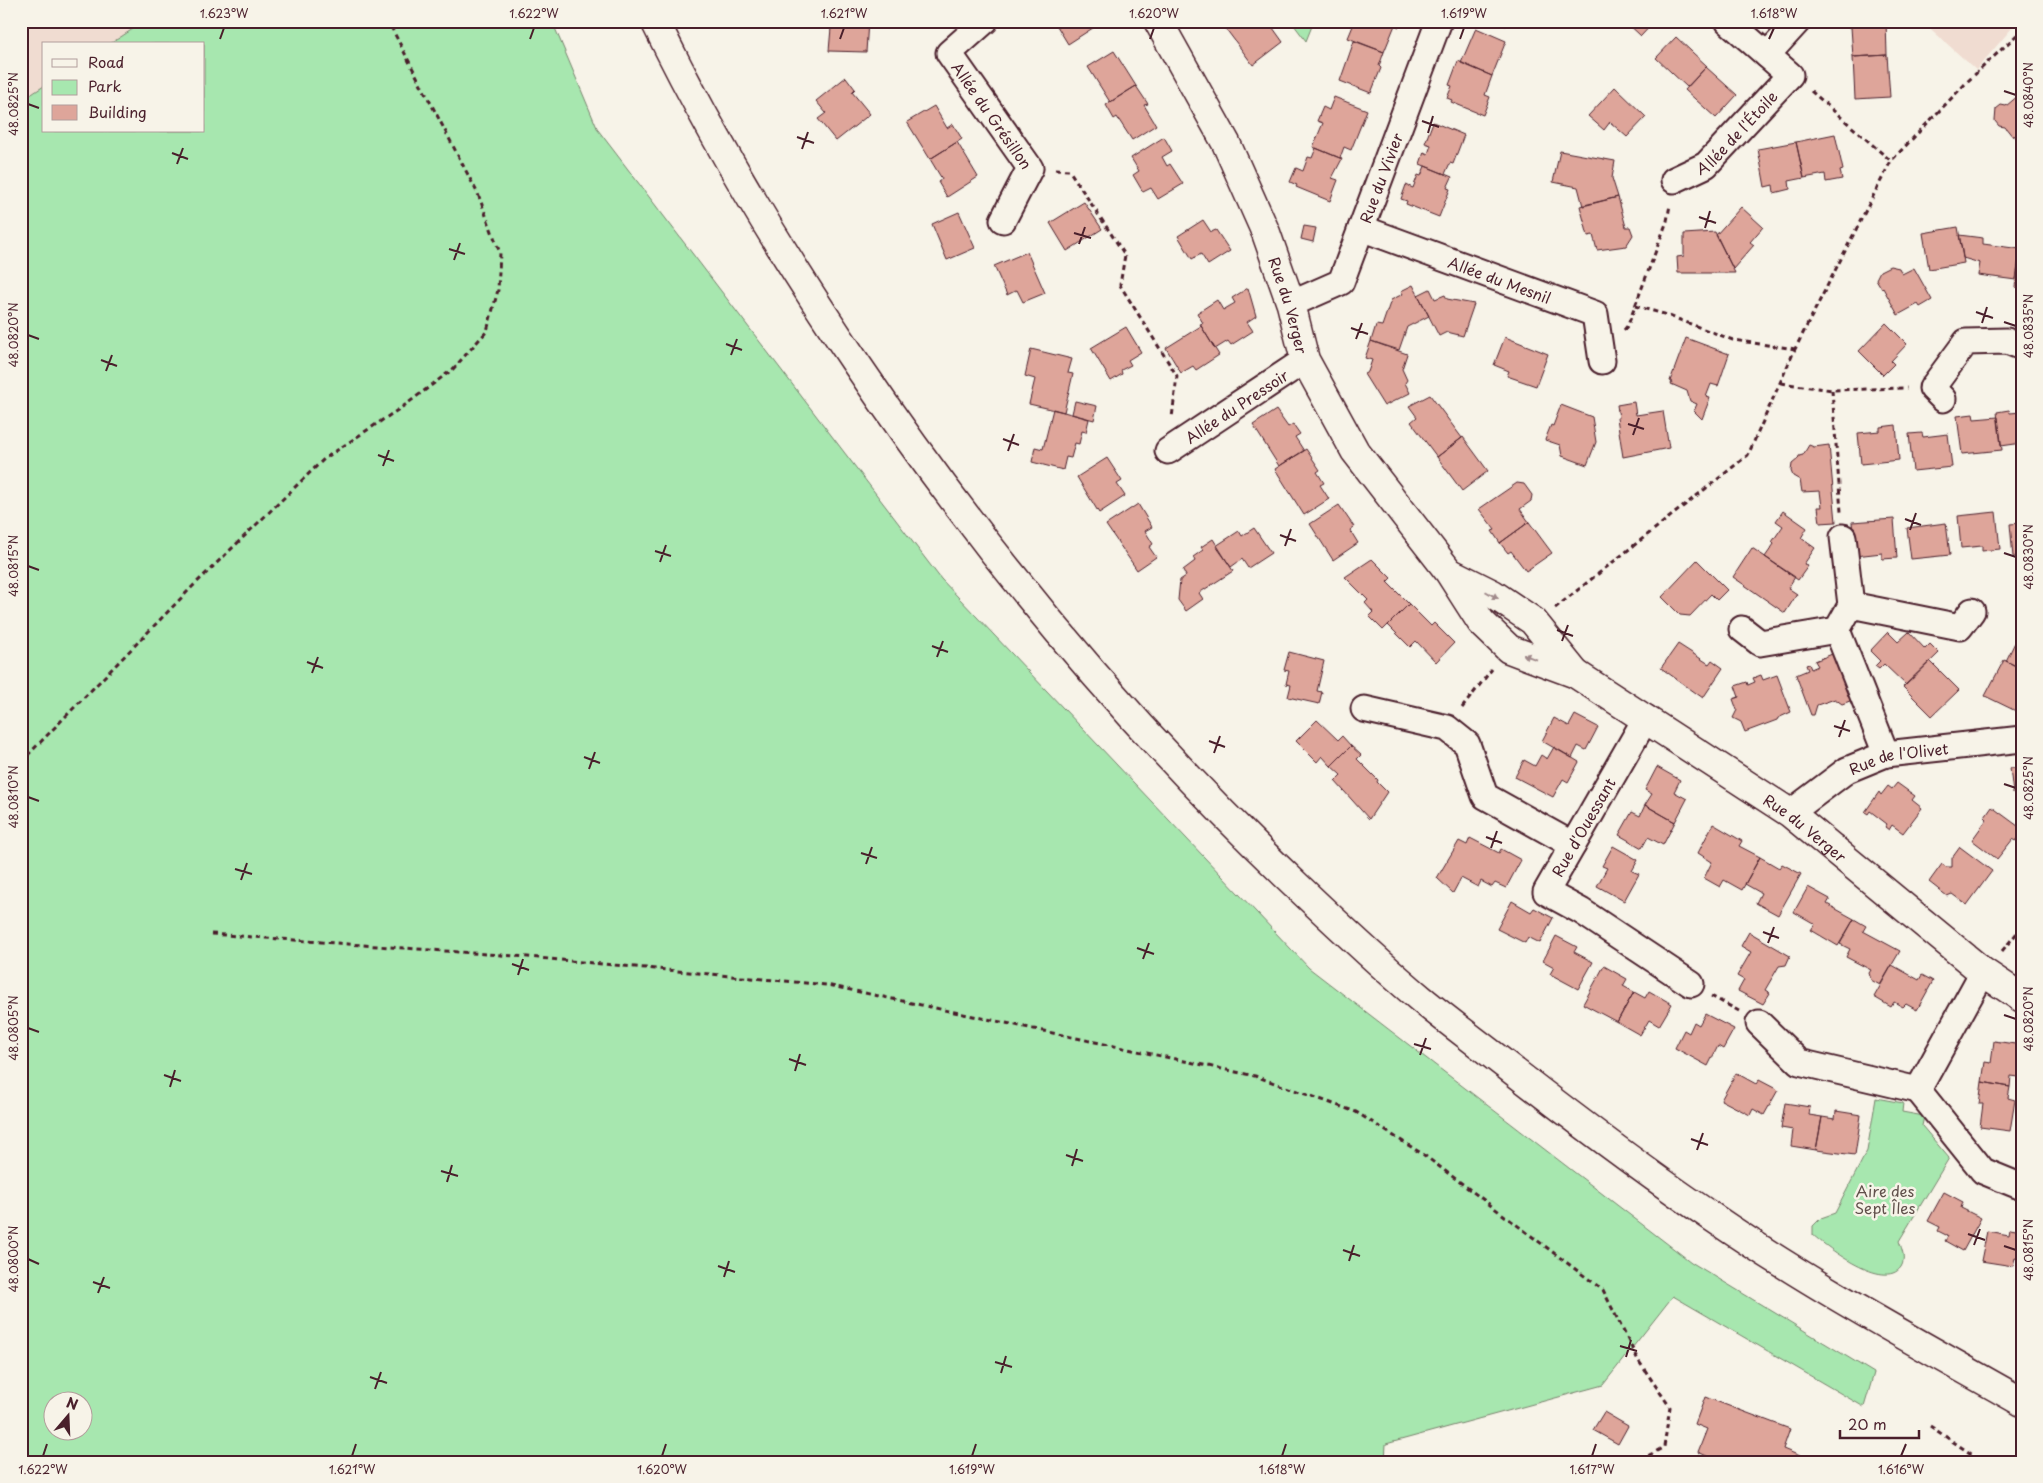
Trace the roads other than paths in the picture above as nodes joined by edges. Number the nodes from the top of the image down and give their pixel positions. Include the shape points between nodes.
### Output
1 (655, 21) edge
2 (985, 21) edge
3 (1158, 21) edge
4 (1439, 21) edge
5 (1728, 21) edge
6 (1798, 21) edge
7 (1767, 55) junction
8 (1674, 180) road end
9 (1003, 220) dead end
10 (1360, 228) junction
11 (1291, 304) junction
12 (2022, 347) edge
13 (1305, 360) junction
14 (1602, 361) road end
15 (1938, 393) road end
16 (1168, 451) road end
17 (1843, 537) road end
18 (1449, 572) junction
19 (1851, 605) junction
20 (1972, 611) dead end
21 (1742, 629) dead end
22 (1837, 630) junction
23 (1576, 674) junction
24 (1364, 709) dead end
25 (1646, 718) junction
26 (2022, 739) edge
27 (1886, 754) junction
28 (1790, 813) junction
29 (1573, 845) junction
30 (1983, 972) junction
31 (1691, 984) road end
32 (2022, 998) edge
33 (1760, 1023) road end
34 (1918, 1090) junction
35 (2022, 1187) edge
36 (2022, 1402) edge

1 - 36 main road via 748,194 810,295 912,446 1066,643 1248,840 1347,934 1422,999 1595,1135 1716,1220 1833,1295
2 - 9 street, Allée du Grésillon via 949,53 1030,168
3 - 11 main road, Rue du Verger via 1226,143 1266,233
4 - 10 street, Rue du Vivier
5 - 7 street
6 - 7 street
7 - 8 street, Allée de l'Étoile via 1790,75 1706,165
10 - 11 street, Rue du Vivier via 1341,282
10 - 14 street, Allée du Mesnil via 1595,314
11 - 13 main road, Rue du Verger
12 - 15 street via 2007,341 1966,342
13 - 16 street, Allée du Pressoir
13 - 18 main road, Rue du Verger via 1356,451
17 - 19 street
18 -> 23 main road, Rue du Verger via 1493,594 1532,621
23 -> 18 main road, Rue du Verger via 1508,649 1481,622
19 - 20 street via 1960,627
19 - 22 street
21 - 22 street via 1760,643
22 - 27 street
23 - 25 main road, Rue du Verger
24 - 29 street via 1447,728 1467,744 1485,796
25 - 28 main road, Rue du Verger
25 - 29 street, Rue d'Ouessant
26 - 27 street, Rue de l'Olivet
27 - 28 street, Rue de l'Olivet via 1847,770
28 - 30 main road, Rue du Verger
29 - 31 street, Rue d'Ouessant via 1546,892 1581,911
30 - 32 main road, Rue du Verger
30 - 34 street
33 - 34 street via 1799,1062
34 - 35 street via 1983,1171

